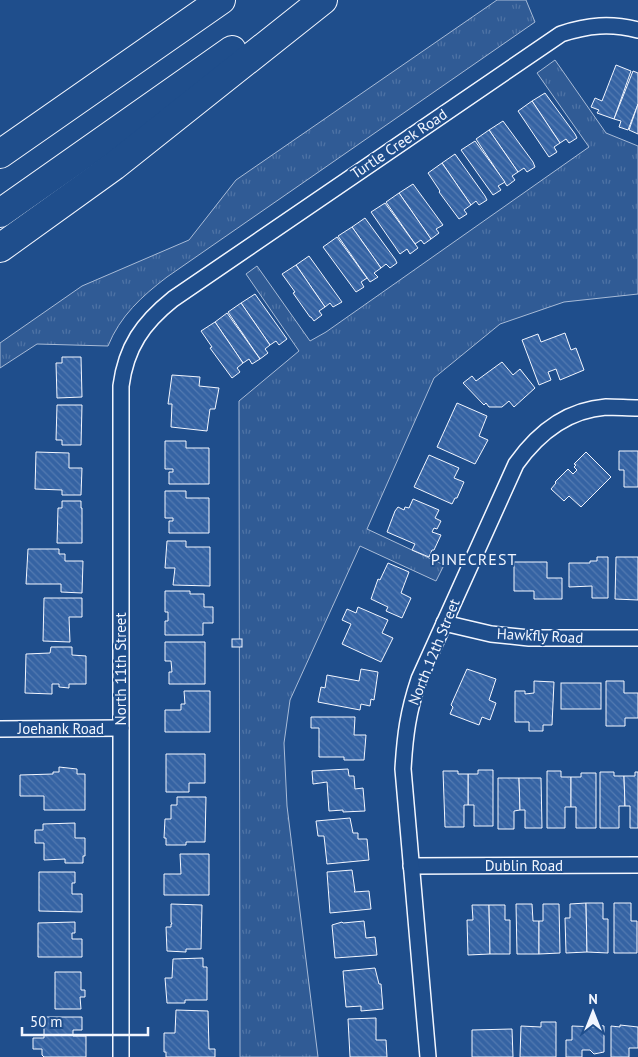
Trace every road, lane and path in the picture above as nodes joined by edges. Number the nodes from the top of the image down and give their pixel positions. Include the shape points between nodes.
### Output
1 (221, 0) edge
2 (305, 0) edge
3 (323, 0) edge
4 (638, 30) edge
5 (0, 154) edge
6 (0, 213) edge
7 (0, 248) edge
8 (173, 299) joint
9 (638, 408) edge
10 (444, 623) junction
11 (638, 638) edge
12 (121, 728) junction
13 (0, 729) edge
14 (638, 865) edge
15 (411, 866) junction
16 (122, 1057) edge
17 (428, 1057) edge

1 - 5 highway
2 - 6 highway
3 - 7 highway via 114,166
4 - 8 street, Turtle Creek Road via 594,26 561,34
8 - 12 street, North 11th Street via 150,318 137,336 126,358 121,386
9 - 10 street, North 12th Street via 606,408 573,415 556,424 530,446 516,464
10 - 11 street, Hawkfly Road via 491,634 529,638
10 - 15 street, North 12th Street via 419,679 405,734 403,769
12 - 13 street, Joehank Road
12 - 16 street, North 11th Street
14 - 15 street, Dublin Road
15 - 17 street, North 12th Street

